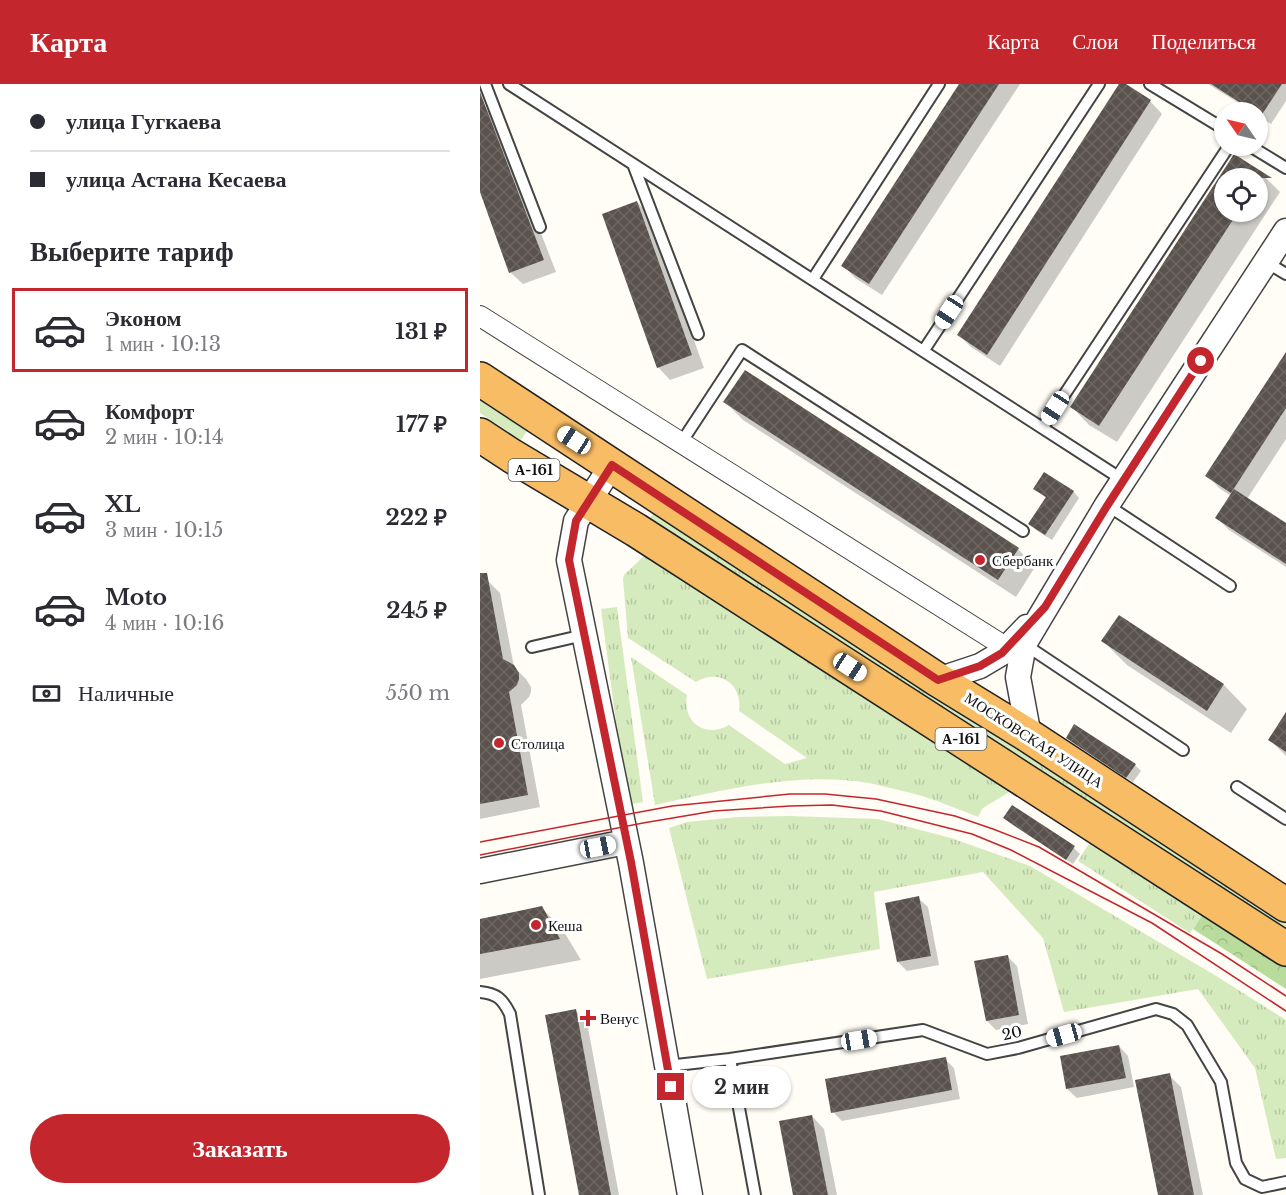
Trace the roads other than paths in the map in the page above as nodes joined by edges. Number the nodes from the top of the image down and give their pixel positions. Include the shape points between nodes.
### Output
1 (485, 84) edge
2 (509, 84) edge
3 (939, 84) edge
4 (1098, 84) edge
5 (1150, 84) edge
6 (1214, 123) edge
7 (1222, 156) edge
8 (1266, 156) edge
9 (633, 164) junction
10 (1286, 168) edge
11 (540, 226) dead end
12 (1286, 231) edge
13 (1266, 262) junction
14 (1286, 274) edge
15 (813, 279) junction
16 (480, 316) edge
17 (698, 334) dead end
18 (924, 350) junction
19 (480, 379) edge
20 (1043, 427) junction
21 (480, 435) edge
22 (681, 443) junction
23 (612, 465) junction
24 (1124, 480) junction
25 (589, 502) junction
26 (1107, 506) junction
27 (1023, 531) dead end
28 (1230, 586) dead end
29 (584, 635) junction
30 (1015, 646) junction
31 (532, 647) dead end
32 (938, 680) junction
33 (1029, 736) junction
34 (1183, 750) dead end
35 (1237, 787) dead end
36 (1286, 819) edge
37 (626, 842) junction
38 (480, 871) edge
39 (1286, 904) edge
40 (1286, 949) edge
41 (480, 992) edge
42 (730, 1059) junction
43 (667, 1066) junction
44 (1286, 1182) edge
45 (539, 1195) edge
46 (690, 1195) edge
47 (755, 1195) edge

1 - 11 lane
2 - 9 lane
3 - 15 lane
4 - 18 lane
5 - 6 lane
7 - 20 lane
8 - 10 lane
9 - 15 lane
9 - 17 lane
12 - 13 street
13 - 14 lane
13 - 24 street
15 - 18 lane
16 - 22 street
18 - 20 lane
19 - 23 highway, МОСКОВСКАЯ УЛИЦА / А-161
20 - 24 lane
21 - 25 highway, А-161
22 - 27 lane via 742,350
22 - 30 street
23 - 25 street
23 - 32 highway, МОСКОВСКАЯ УЛИЦА / А-161
24 - 26 street
25 - 29 street via 576,521 569,560
25 - 40 highway, А-161
26 - 28 lane
26 - 30 street via 1045,607
29 - 31 lane
29 - 37 street
30 - 32 street via 980,666
30 - 33 street
30 - 34 lane
32 - 33 highway, МОСКОВСКАЯ УЛИЦА / А-161
33 - 39 highway, МОСКОВСКАЯ УЛИЦА / А-161
35 - 36 lane
37 - 38 street
37 - 43 street
41 - 45 lane via 495,995 510,1014
42 - 43 lane, 20
42 - 44 lane, 20 via 923,1030 987,1053 1156,1009 1173,1014 1188,1025 1221,1082 1236,1163 1245,1179 1262,1187
42 - 47 lane
43 - 46 street

